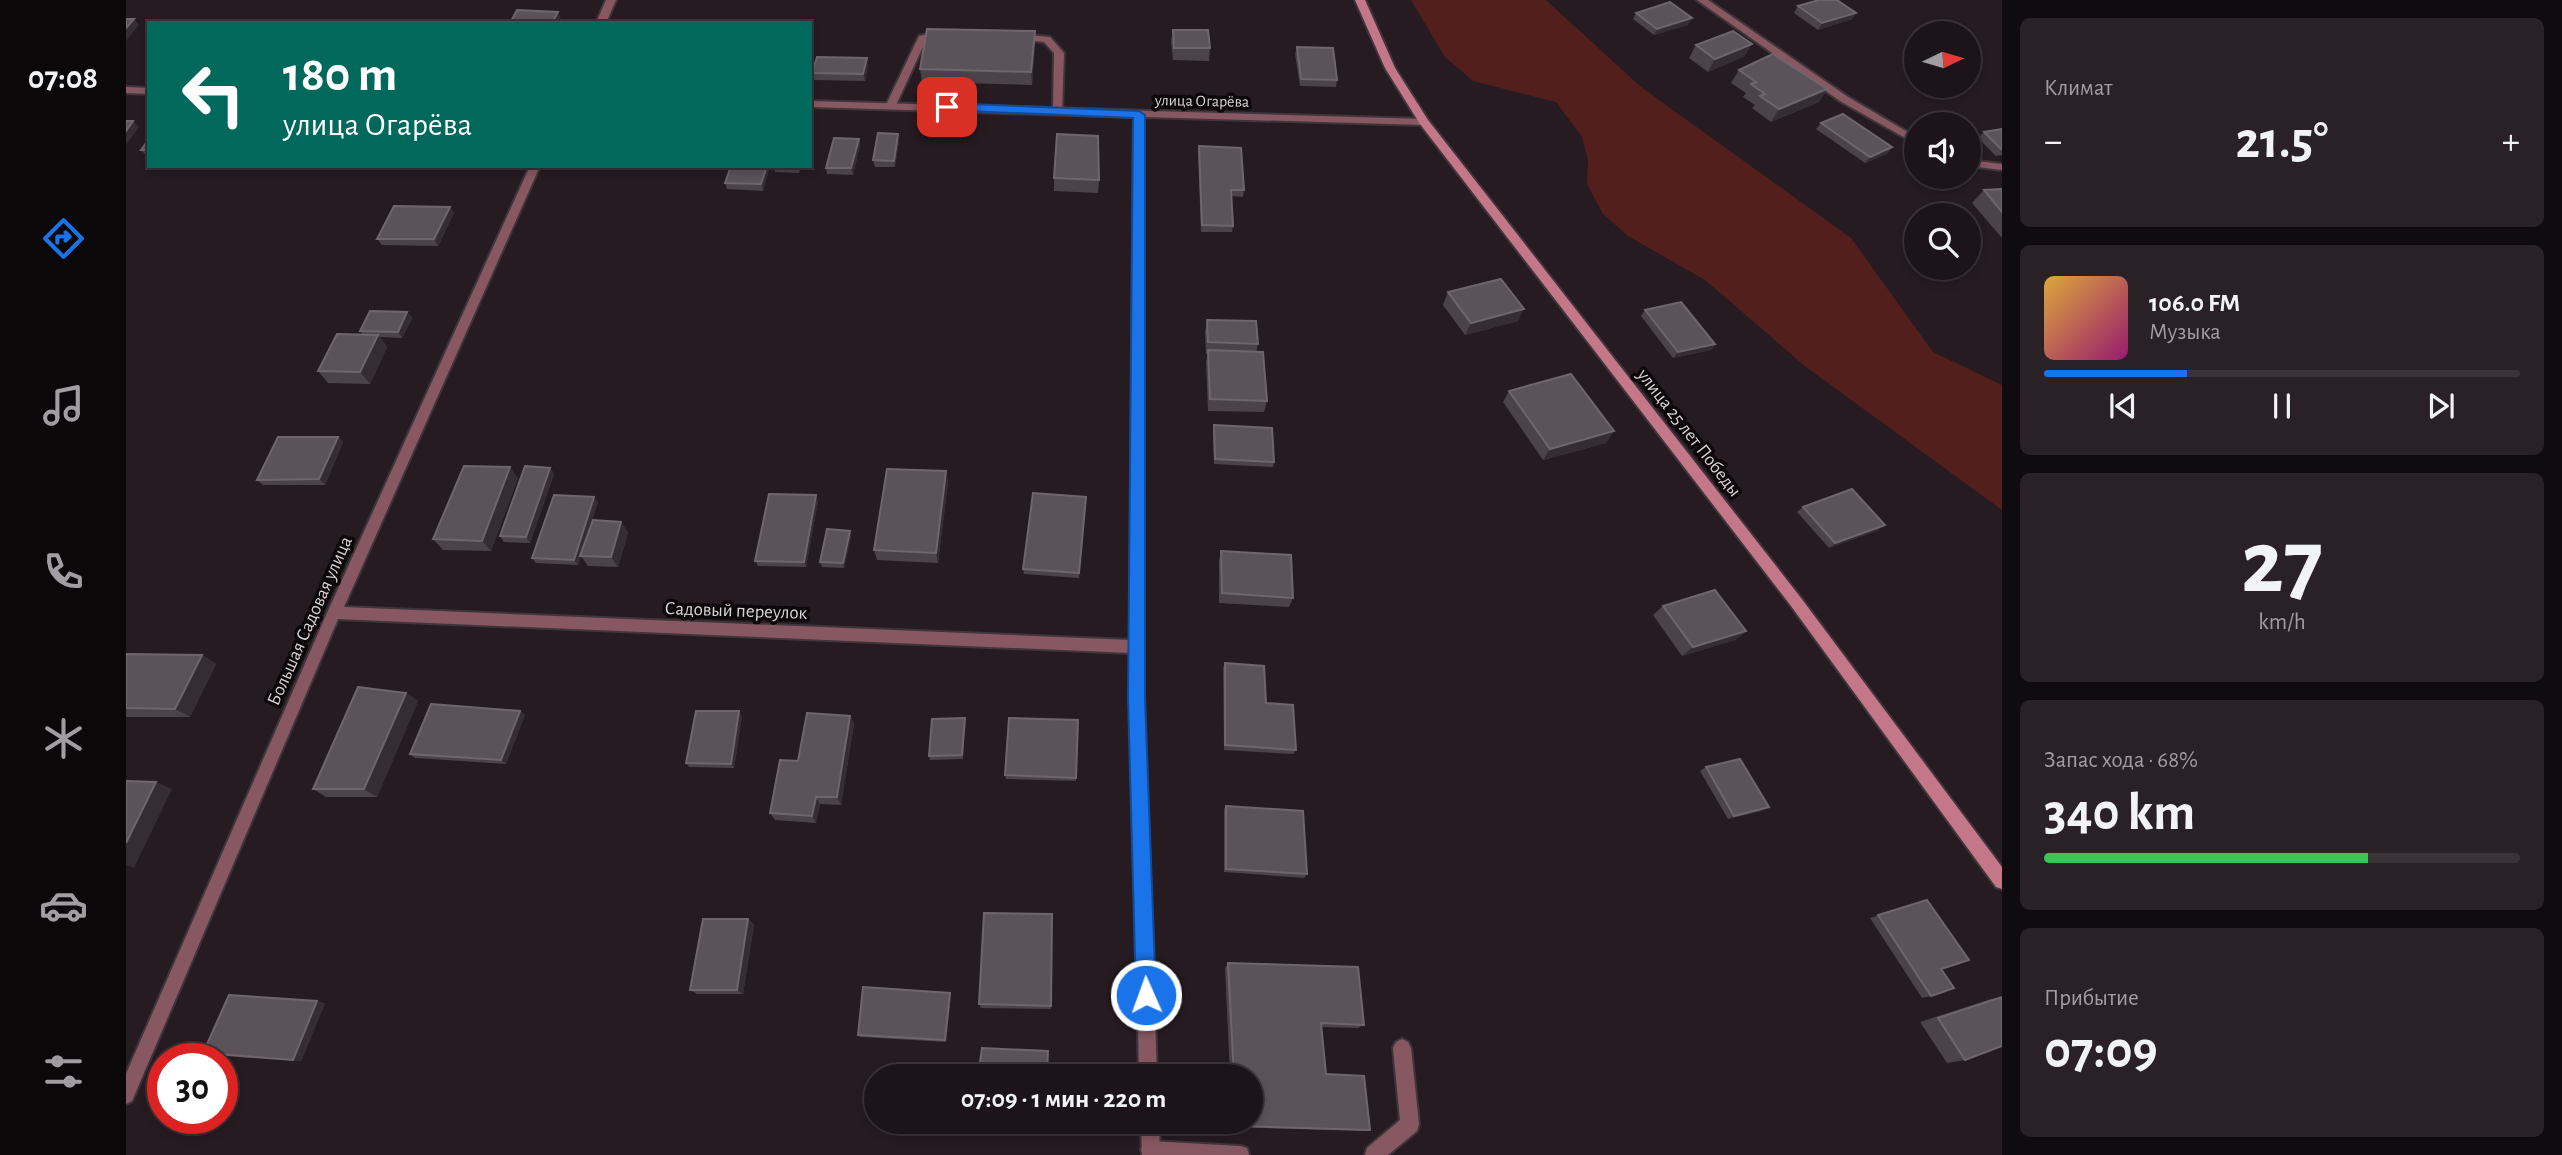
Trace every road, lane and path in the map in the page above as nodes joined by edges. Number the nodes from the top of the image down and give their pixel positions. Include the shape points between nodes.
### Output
1 (611, 0) edge
2 (1360, 0) edge
3 (1702, 0) edge
4 (602, 21) edge
5 (959, 35) edge
6 (1009, 37) edge
7 (126, 90) edge
8 (147, 91) edge
9 (812, 104) edge
10 (891, 105) junction
11 (1058, 111) junction
12 (1139, 115) junction
13 (1424, 122) junction
14 (1904, 134) edge
15 (1981, 164) edge
16 (2002, 167) edge
17 (534, 168) edge
18 (334, 613) junction
19 (1137, 647) junction
20 (2002, 881) edge
21 (1402, 1048) dead end
22 (1148, 1064) edge
23 (126, 1094) edge
24 (1150, 1134) edge
25 (1151, 1152) edge
26 (1240, 1155) edge
27 (1374, 1155) edge

1 - 4 street
2 - 13 main road, улица 25 лет Победы via 1390,68
3 - 14 street via 1844,99
5 - 10 street via 922,37
6 - 11 street via 1047,39 1059,53
7 - 8 street
9 - 10 street, улица Огарёва
10 - 11 street, улица Огарёва
11 - 12 street, улица Огарёва
12 - 13 street, улица Огарёва
12 - 19 street
13 - 20 main road, улица 25 лет Победы via 1796,602
15 - 16 street
17 - 18 street, Большая Садовая улица
18 - 19 street, Садовый переулок
18 - 23 street, Большая Садовая улица
19 - 22 street
21 - 27 street via 1410,1124
24 - 25 street
25 - 26 street

